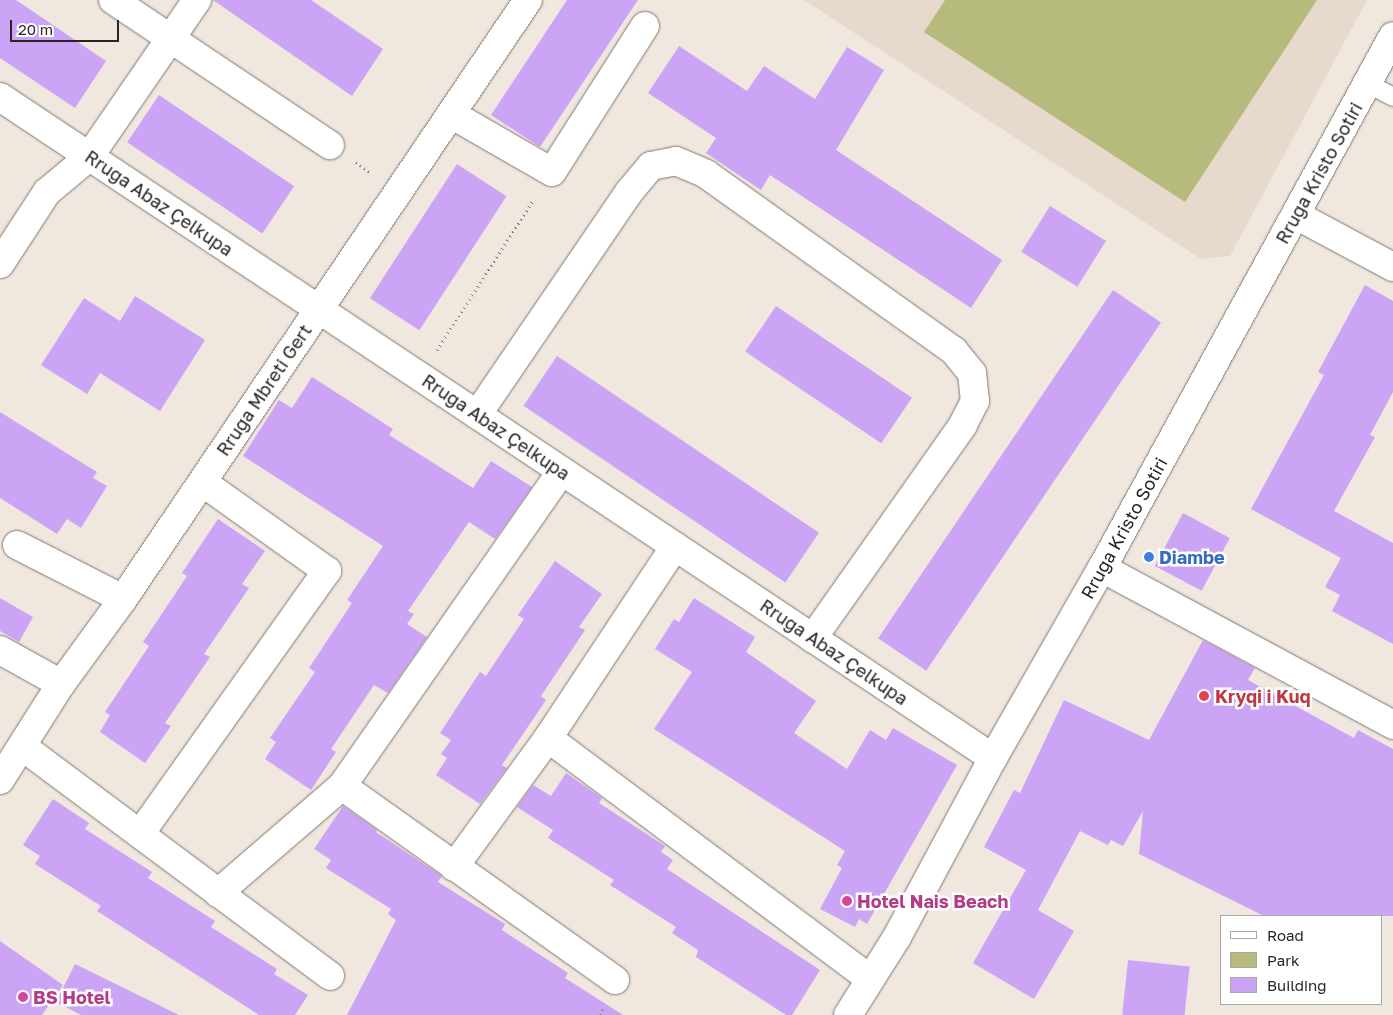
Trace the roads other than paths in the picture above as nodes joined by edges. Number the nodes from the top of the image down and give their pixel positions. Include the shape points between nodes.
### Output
1 (113, 0) edge
2 (197, 0) edge
3 (528, 0) edge
4 (645, 26) dead end
5 (1393, 36) edge
6 (171, 38) junction
7 (1368, 84) junction
8 (0, 97) edge
9 (1393, 97) edge
10 (451, 114) junction
11 (330, 145) road end
12 (89, 157) junction
13 (1296, 215) junction
14 (0, 264) edge
15 (1393, 267) edge
16 (318, 309) junction
17 (478, 415) junction
18 (562, 471) junction
19 (202, 482) junction
20 (17, 545) dead end
21 (675, 546) junction
22 (1102, 568) junction
23 (123, 599) junction
24 (813, 638) junction
25 (0, 650) edge
26 (61, 684) junction
27 (1393, 725) edge
28 (548, 738) junction
29 (23, 747) junction
30 (992, 758) junction
31 (0, 780) edge
32 (342, 786) junction
33 (140, 834) junction
34 (454, 867) junction
35 (218, 893) junction
36 (330, 976) dead end
37 (869, 978) junction
38 (615, 980) dead end
39 (848, 1015) edge

1 - 6 street
2 - 6 street
3 - 10 street, Rruga Mbreti Gert
4 - 10 street via 552,172
5 - 7 street, Rruga Kristo Sotiri
6 - 11 street
6 - 12 street
7 - 9 lane
7 - 13 street, Rruga Kristo Sotiri
8 - 12 street, Rruga Abaz Çelkupa
10 - 16 street, Rruga Mbreti Gert
12 - 14 street via 47,192
12 - 16 street, Rruga Abaz Çelkupa
13 - 15 street
13 - 22 street, Rruga Kristo Sotiri
16 - 17 street, Rruga Abaz Çelkupa
16 - 19 street, Rruga Mbreti Gert
17 - 18 street, Rruga Abaz Çelkupa
17 - 24 street via 629,192 651,166 676,161 706,174 954,352 972,373 975,401 963,425
18 - 21 street, Rruga Abaz Çelkupa
18 - 32 street
19 - 23 street, Rruga Mbreti Gert
19 - 33 street via 327,572
20 - 23 street
21 - 24 street, Rruga Abaz Çelkupa
21 - 28 street
22 - 27 street
22 - 30 street, Rruga Kristo Sotiri
23 - 26 street, Rruga Mbreti Gert
24 - 30 street, Rruga Abaz Çelkupa
25 - 26 street
26 - 29 street, Rruga Mbreti Gert
28 - 34 street
28 - 37 street
29 - 31 street, Rruga Mbreti Gert
29 - 33 street
30 - 37 street, Rruga Kristo Sotiri via 897,937
32 - 34 street
32 - 35 street
33 - 35 street
34 - 38 street
35 - 36 street
37 - 39 street, Rruga Kristo Sotiri

